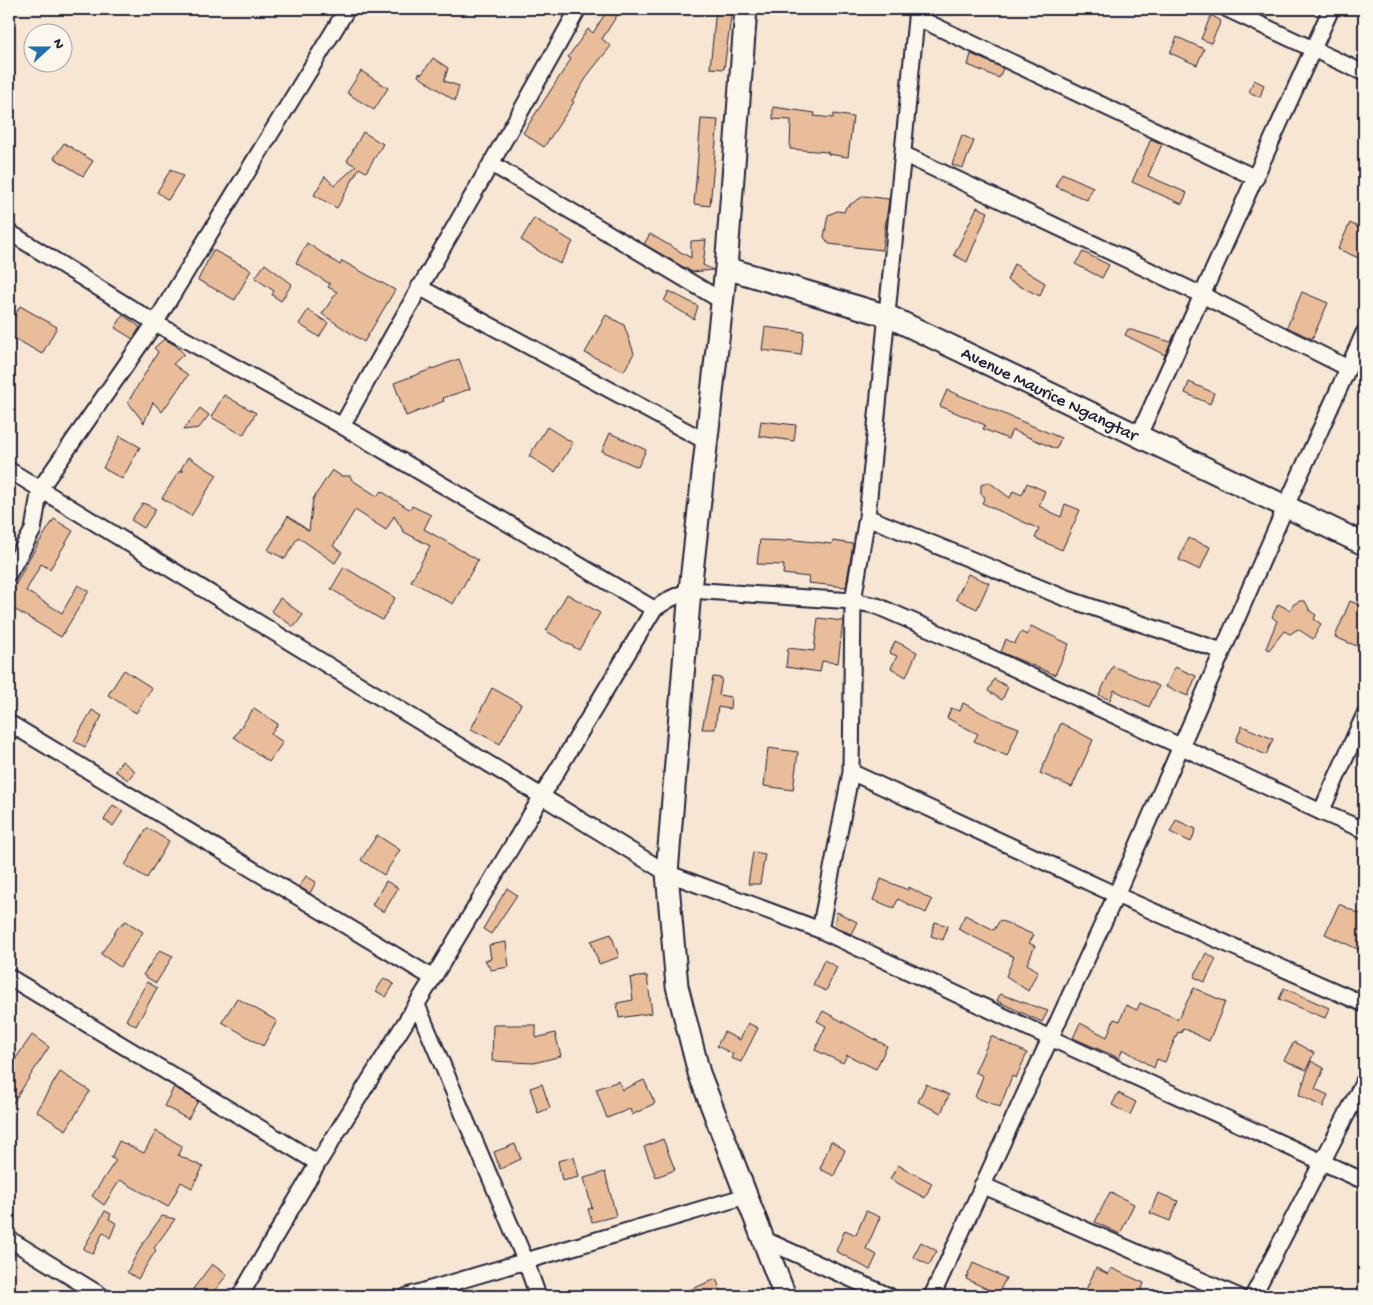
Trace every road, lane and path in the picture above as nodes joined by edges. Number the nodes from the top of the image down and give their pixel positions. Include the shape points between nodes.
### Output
1 (347, 9) edge
2 (578, 9) edge
3 (746, 9) edge
4 (1227, 9) edge
5 (1331, 9) edge
6 (917, 13) edge
7 (1313, 50) junction
8 (1364, 73) edge
9 (904, 154) junction
10 (492, 164) junction
11 (1256, 178) junction
12 (9, 232) edge
13 (726, 268) junction
14 (419, 287) junction
15 (1204, 296) junction
16 (722, 301) junction
17 (888, 316) junction
18 (156, 322) junction
19 (1364, 333) edge
20 (1348, 368) junction
21 (342, 426) junction
22 (1139, 436) junction
23 (707, 442) junction
24 (9, 470) edge
25 (41, 488) junction
26 (1286, 506) junction
27 (867, 517) junction
28 (1364, 544) edge
29 (9, 573) edge
30 (690, 590) junction
31 (853, 600) junction
32 (654, 609) junction
33 (1222, 651) junction
34 (1364, 716) edge
35 (9, 723) edge
36 (1181, 746) junction
37 (851, 772) junction
38 (542, 797) junction
39 (1320, 812) junction
40 (1364, 830) edge
41 (666, 873) junction
42 (1116, 895) junction
43 (820, 930) junction
44 (9, 977) edge
45 (434, 978) junction
46 (416, 1004) junction
47 (1364, 1004) edge
48 (1050, 1038) junction
49 (1364, 1081) edge
50 (1323, 1161) junction
51 (318, 1162) junction
52 (1364, 1181) edge
53 (982, 1186) junction
54 (746, 1196) junction
55 (9, 1239) edge
56 (763, 1239) junction
57 (526, 1262) junction
58 (102, 1296) edge
59 (240, 1296) edge
60 (407, 1296) edge
61 (538, 1296) edge
62 (784, 1296) edge
63 (889, 1296) edge
64 (932, 1296) edge
65 (1237, 1296) edge
66 (1253, 1296) edge

1 - 18 street
2 - 10 street
3 - 13 street
4 - 7 street
5 - 7 street
6 - 9 street
6 - 11 street
7 - 8 street
7 - 11 street
9 - 15 street
9 - 17 street
10 - 14 street
10 - 16 street
11 - 15 street
12 - 18 street
13 - 16 street
13 - 17 street, Avenue Maurice Ngangtar
14 - 21 street
14 - 23 street
15 - 20 street
15 - 22 street
16 - 23 street
17 - 22 street, Avenue Maurice Ngangtar
17 - 27 street
18 - 21 street
18 - 25 street
19 - 20 street
20 - 26 street
21 - 32 street
22 - 26 street, Avenue Maurice Ngangtar
23 - 30 street
24 - 25 street
25 - 29 street via 33,530
25 - 38 street
26 - 28 street, Avenue Maurice Ngangtar
26 - 33 street
27 - 31 street
27 - 33 street via 1065,598
30 - 31 street
30 - 32 street
30 - 41 street
31 - 36 street via 877,606 930,629
31 - 37 street
32 - 38 street
33 - 36 street
34 - 39 street
35 - 45 street
36 - 39 street
36 - 42 street
37 - 42 street
37 - 43 street
38 - 41 street
38 - 45 street
39 - 40 street
41 - 43 street
41 - 54 street via 672,947 685,1024 699,1073
42 - 47 street
42 - 48 street
43 - 48 street
44 - 51 street
45 - 46 street
46 - 51 street
46 - 57 street
48 - 50 street
48 - 53 street
49 - 50 street
50 - 52 street
50 - 66 street
51 - 59 street
53 - 64 street
53 - 65 street
54 - 56 street
54 - 57 street
55 - 58 street
56 - 62 street
56 - 63 street
57 - 60 street
57 - 61 street

